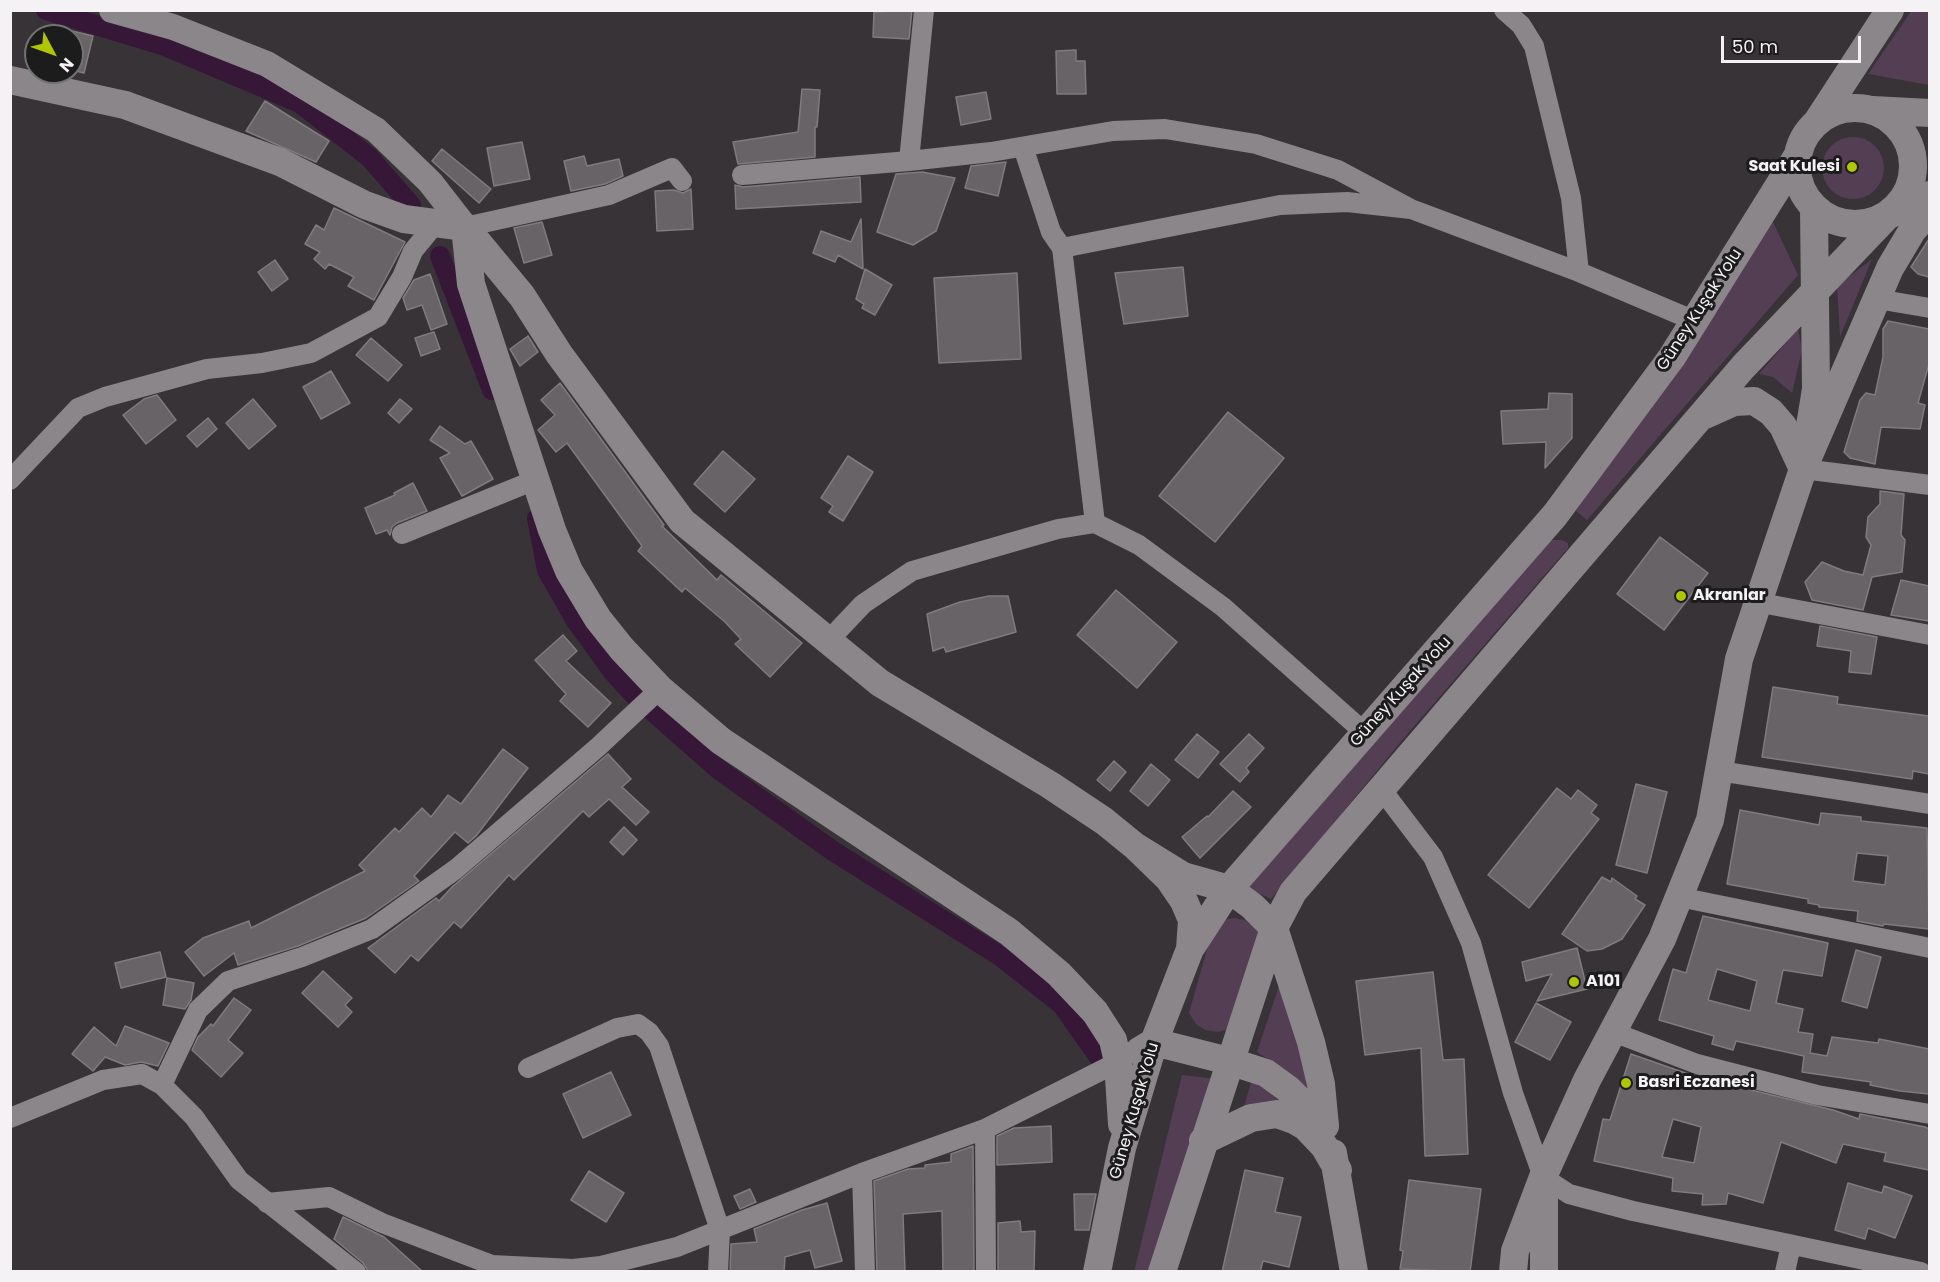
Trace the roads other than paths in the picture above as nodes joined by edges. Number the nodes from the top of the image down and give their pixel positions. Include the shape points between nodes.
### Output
1 (112, 10) edge
2 (924, 10) edge
3 (1504, 10) edge
4 (1890, 10) edge
5 (10, 80) edge
6 (1871, 110) junction
7 (1929, 113) edge
8 (1817, 122) junction
9 (1929, 144) edge
10 (1023, 147) junction
11 (1798, 155) junction
12 (909, 162) junction
13 (742, 175) dead end
14 (682, 181) dead end
15 (1920, 190) edge
16 (1814, 208) junction
17 (1411, 209) junction
18 (1929, 211) edge
19 (1887, 216) junction
20 (436, 223) junction
21 (465, 227) junction
22 (1062, 248) junction
23 (1580, 272) junction
24 (1815, 291) junction
25 (1877, 299) junction
26 (1929, 308) edge
27 (1695, 321) junction
28 (1699, 418) junction
29 (1803, 469) junction
30 (10, 480) edge
31 (535, 480) junction
32 (1929, 485) edge
33 (1556, 515) junction
34 (1095, 523) junction
35 (402, 534) dead end
36 (1589, 547) junction
37 (1756, 602) junction
38 (1929, 635) edge
39 (827, 642) junction
40 (656, 691) junction
41 (1364, 732) junction
42 (1719, 771) junction
43 (1382, 790) junction
44 (1929, 804) edge
45 (1136, 846) junction
46 (1229, 889) junction
47 (1678, 897) junction
48 (1274, 928) junction
49 (1929, 948) edge
50 (1190, 949) junction
51 (1613, 1032) junction
52 (1154, 1042) junction
53 (1229, 1060) junction
54 (1118, 1062) junction
55 (528, 1068) dead end
56 (162, 1085) junction
57 (1929, 1114) edge
58 (10, 1118) edge
59 (1325, 1126) junction
60 (985, 1129) junction
61 (1203, 1141) junction
62 (1122, 1148) junction
63 (1338, 1170) junction
64 (862, 1173) junction
65 (1543, 1177) junction
66 (267, 1203) junction
67 (720, 1230) junction
68 (1791, 1245) junction
69 (600, 1269) edge
70 (356, 1272) edge
71 (718, 1272) edge
72 (865, 1272) edge
73 (986, 1272) edge
74 (1097, 1272) edge
75 (1162, 1272) edge
76 (1354, 1272) edge
77 (1513, 1272) edge
78 (1544, 1272) edge
79 (1785, 1272) edge
80 (1921, 1272) edge

1 - 21 street via 172,27 267,64 376,130 430,182
2 - 12 street
3 - 23 street via 1521,25 1534,46 1571,198
4 - 8 main road
5 - 20 main road via 125,105 280,162 365,205 404,219
6 - 7 main road
6 - 8 main road via 1833,112
6 - 15 main road via 1902,131 1911,148
8 - 11 main road via 1805,136
9 - 15 main road
10 - 12 street
10 - 17 street via 1113,132 1176,130 1256,144 1338,170
10 - 22 street via 1051,232
11 - 16 main road via 1800,184
11 - 27 main road, Güney Kuşak Yolu
12 - 13 street
14 - 21 street via 672,168 609,195
15 - 19 main road
16 - 19 main road via 1830,220 1849,225
16 - 24 main road
17 - 22 street via 1347,202 1280,205
17 - 23 street
18 - 25 main road via 1890,268
19 - 24 main road
20 - 21 main road
20 - 30 street via 413,251 378,317 311,353 207,369 78,408
21 - 31 main road via 471,284
21 - 39 main road via 522,296 559,354 682,520
22 - 34 street
23 - 27 street
24 - 28 main road
24 - 29 main road via 1816,389
25 - 26 street
25 - 29 main road
27 - 33 main road, Güney Kuşak Yolu
28 - 29 main road via 1734,402 1755,401 1783,426
28 - 36 main road
29 - 32 street
29 - 37 main road
31 - 35 street
31 - 40 main road via 569,571 598,619
33 - 36 main road
33 - 41 main road, Güney Kuşak Yolu
34 - 39 street via 1058,529 912,571 863,604
34 - 41 street via 1139,545 1222,608
36 - 43 main road
37 - 38 street
37 - 42 main road via 1739,659
39 - 45 main road via 880,683 1050,785
40 - 54 main road via 721,741 1009,932 1095,1011 1113,1040
40 - 56 street via 456,869 372,929 228,981 198,1010
41 - 46 main road, Güney Kuşak Yolu
42 - 44 street
42 - 47 main road via 1710,820
43 - 48 main road via 1293,892
43 - 65 street via 1433,857 1471,942 1513,1093
45 - 46 main road via 1184,876
45 - 50 main road via 1169,879 1184,901 1192,920
46 - 48 main road
46 - 50 main road, Güney Kuşak Yolu
47 - 49 street
47 - 51 main road via 1662,939
48 - 53 main road
48 - 59 main road via 1311,1042
50 - 52 main road, Güney Kuşak Yolu
51 - 57 street via 1697,1064 1817,1095
51 - 65 main road
52 - 53 main road
52 - 54 main road
52 - 62 main road, Güney Kuşak Yolu
53 - 59 main road via 1266,1073
53 - 61 main road
54 - 60 street
54 - 62 main road
55 - 67 street via 617,1028 638,1024 649,1032 659,1046
56 - 58 street via 142,1074 103,1080
56 - 66 street via 194,1117 239,1180
59 - 63 main road
60 - 64 street
60 - 73 street
61 - 63 main road via 1251,1118 1277,1114 1306,1127 1324,1146
61 - 75 main road
62 - 74 main road, Güney Kuşak Yolu
63 - 76 main road
64 - 67 street
64 - 72 street
65 - 68 street via 1569,1194
65 - 77 main road via 1515,1251
65 - 78 main road
66 - 69 street via 329,1197 492,1265
66 - 70 street
67 - 69 street
67 - 71 street
68 - 79 street
68 - 80 street

